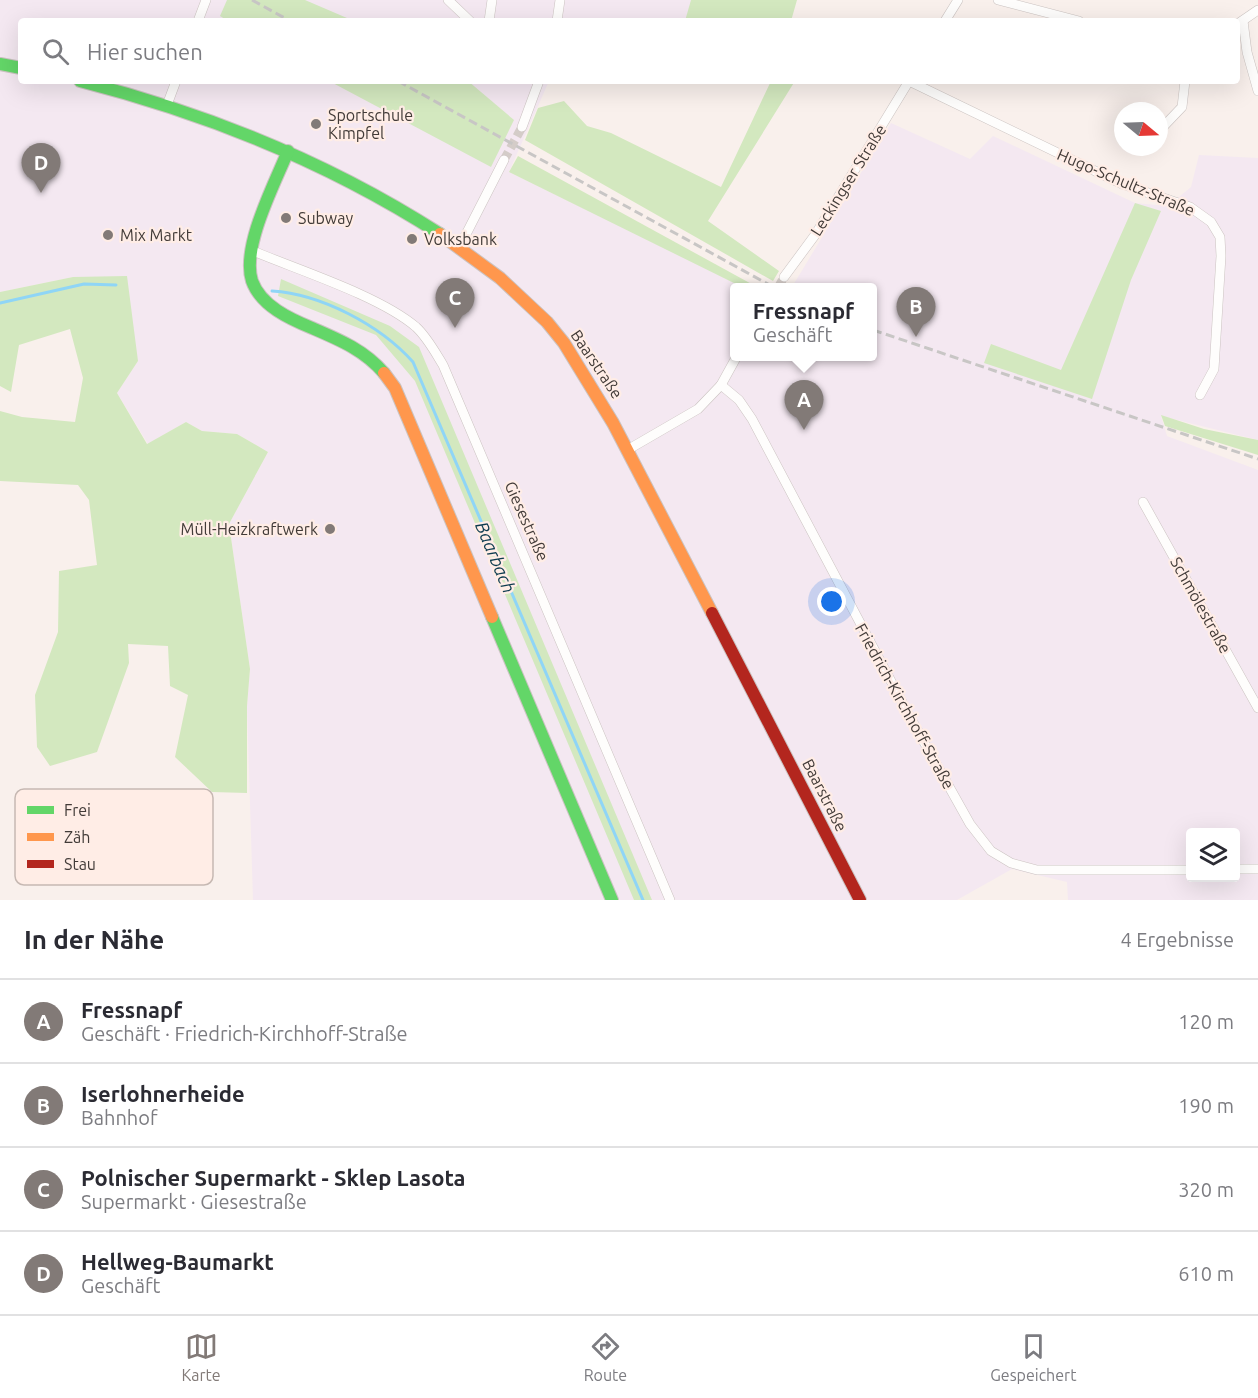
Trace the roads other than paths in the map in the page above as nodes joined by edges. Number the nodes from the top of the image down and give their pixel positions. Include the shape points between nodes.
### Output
1 (206, 0) edge
2 (448, 0) edge
3 (492, 0) edge
4 (561, 0) edge
5 (958, 0) edge
6 (998, 0) edge
7 (1258, 10) edge
8 (199, 18) edge
9 (467, 18) edge
10 (489, 18) edge
11 (558, 18) edge
12 (947, 18) edge
13 (1067, 18) edge
14 (1240, 22) edge
15 (0, 64) edge
16 (18, 67) edge
17 (91, 84) edge
18 (175, 84) edge
19 (536, 84) edge
20 (907, 84) edge
21 (915, 84) edge
22 (1185, 84) edge
23 (1258, 91) edge
24 (167, 105) junction
25 (1168, 122) edge
26 (522, 127) tunnel mouth
27 (288, 151) junction
28 (504, 160) tunnel mouth
29 (460, 246) junction
30 (252, 250) junction
31 (784, 277) tunnel mouth
32 (735, 361) edge
33 (721, 385) junction
34 (1200, 395) dead end
35 (629, 450) junction
36 (1143, 502) dead end
37 (1258, 708) edge
38 (1240, 869) edge
39 (1258, 869) edge
40 (1186, 870) edge
41 (612, 900) edge
42 (670, 900) edge
43 (860, 900) edge

1 - 8 street
2 - 9 street
3 - 10 street
4 - 11 street
5 - 12 street
6 - 13 street
7 - 14 street
14 - 23 street
15 - 16 main road
17 - 24 main road, Baarstraße
18 - 24 street
19 - 26 street
20 - 31 street, Leckingser Straße via 815,235
21 - 34 street, Hugo-Schultz-Straße via 1122,184 1190,207 1211,222 1220,237 1221,256 1215,357 1214,369
22 - 25 street via 1182,107
24 - 27 main road, Baarstraße
27 - 29 main road, Baarstraße via 382,197
27 - 30 main road
28 - 29 street
29 - 35 main road, Baarstraße via 549,323 595,389
30 - 41 main road via 251,281 265,303 355,347 395,388
30 - 42 street, Giesestraße via 403,317 417,329 443,365
32 - 33 street
33 - 35 street via 698,410
33 - 40 street, Friedrich-Kirchhoff-Straße via 752,419 910,717 970,824 991,851 1011,863 1036,870
35 - 43 main road, Baarstraße
36 - 37 street, Schmölestraße
38 - 39 street

